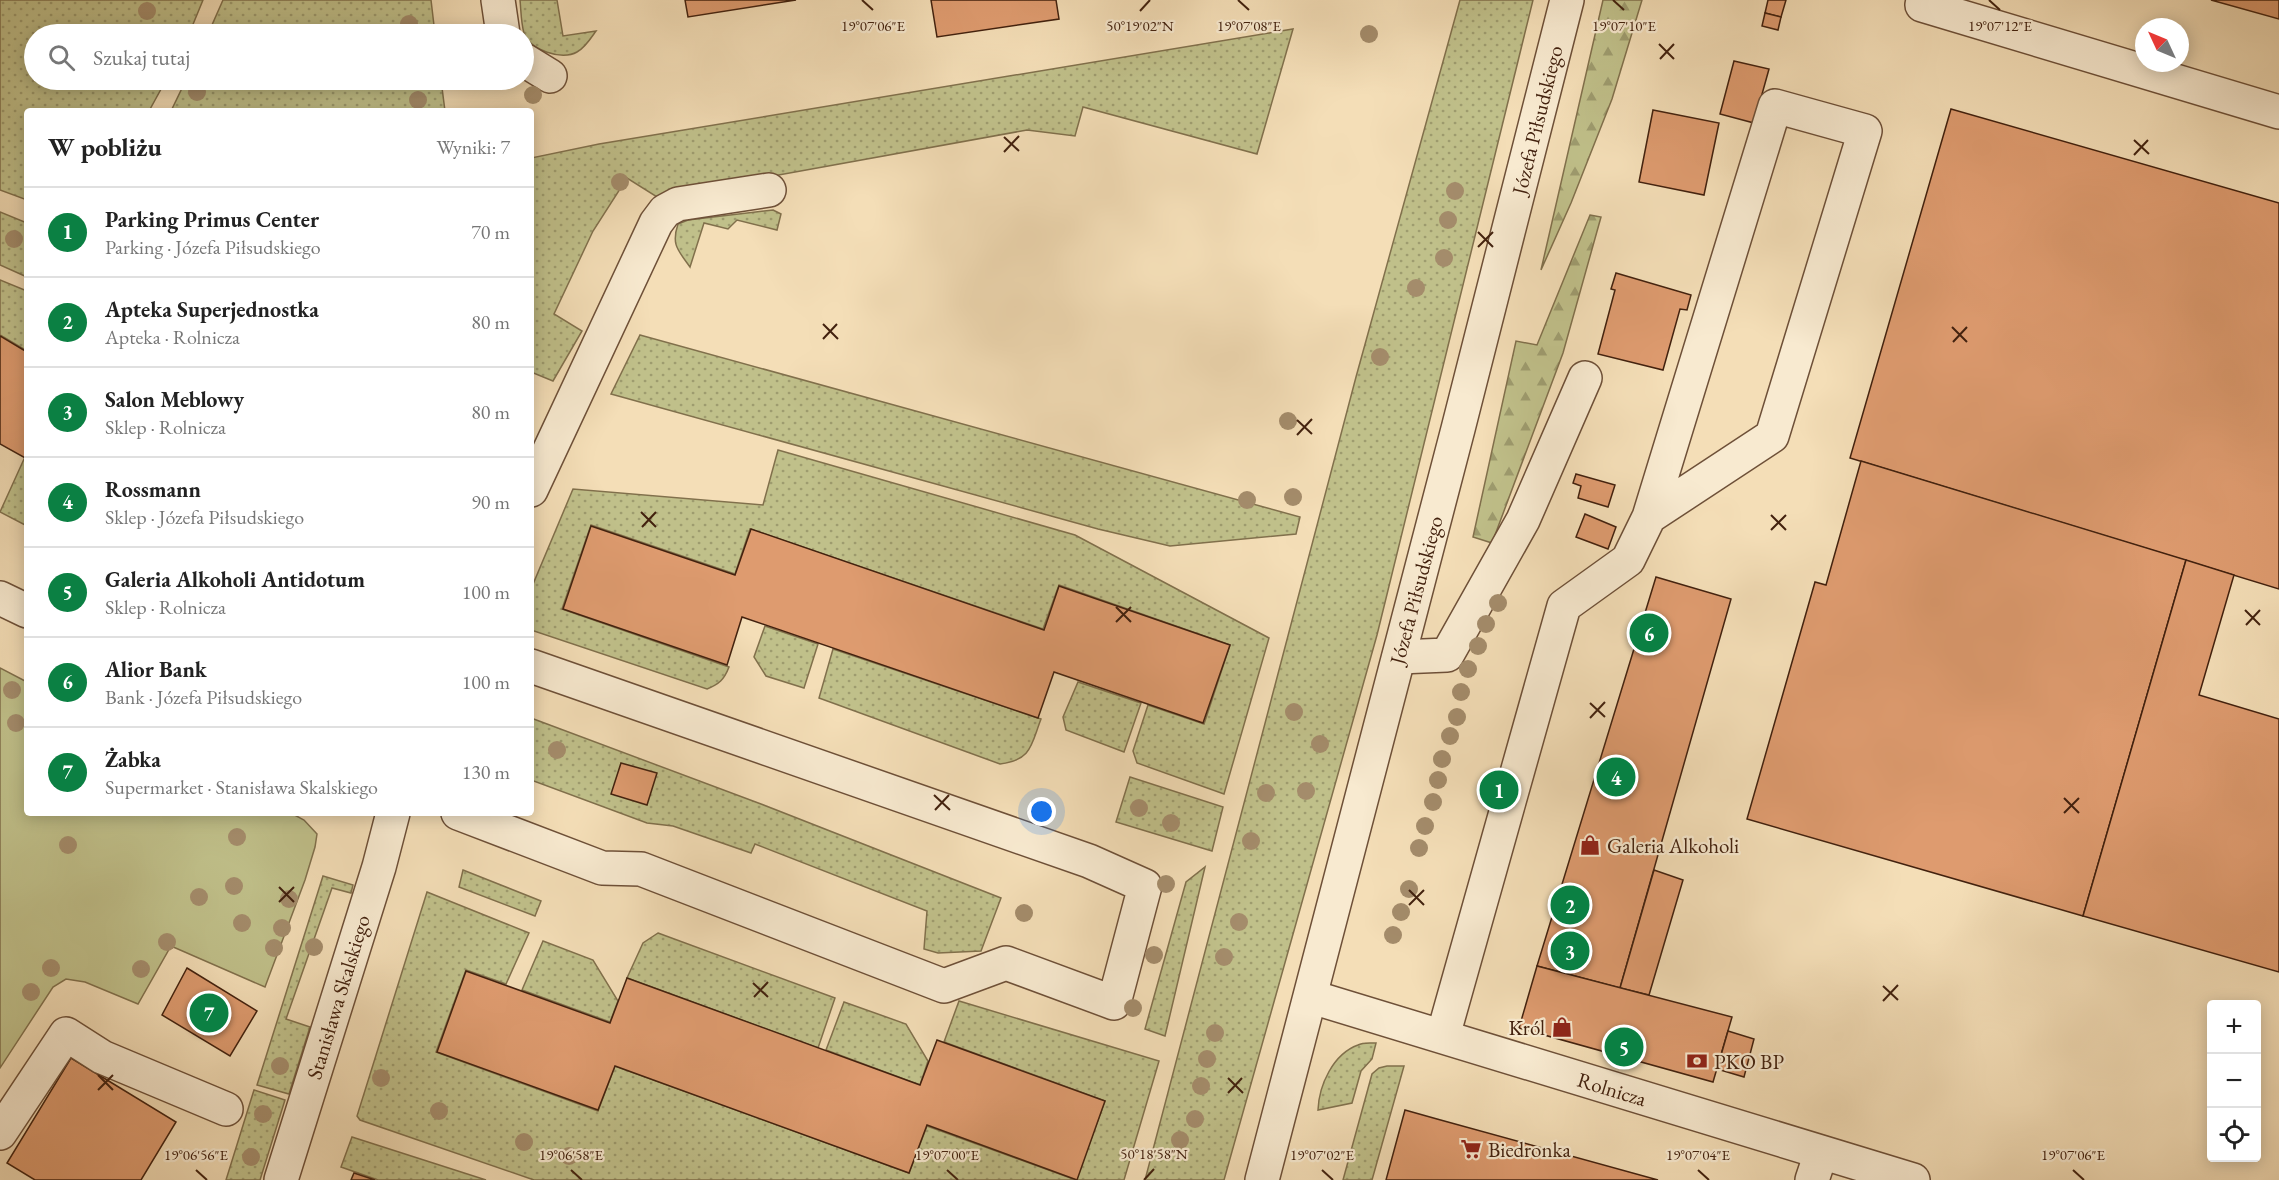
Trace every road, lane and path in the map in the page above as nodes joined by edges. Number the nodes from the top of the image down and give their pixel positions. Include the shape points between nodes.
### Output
1 (498, 0) edge
2 (1567, 0) edge
3 (1917, 2) edge
4 (501, 24) edge
5 (2279, 112) edge
6 (770, 190) dead end
7 (1585, 378) dead end
8 (534, 484) edge
9 (1649, 517) junction
10 (0, 598) edge
11 (24, 610) edge
12 (1399, 657) junction
13 (534, 667) edge
14 (392, 816) edge
15 (466, 816) edge
16 (1311, 997) junction
17 (1443, 1036) junction
18 (226, 1109) dead end
19 (0, 1133) edge
20 (1817, 1167) edge
21 (281, 1180) edge
22 (1262, 1180) edge
23 (1913, 1180) edge

1 - 4 street
2 - 12 street, Józefa Piłsudskiego
3 - 5 street
6 - 8 street via 678,204 665,211
7 - 12 street via 1523,520 1448,655
9 - 9 street via 1775,106 1865,131 1772,436
9 - 17 street via 1628,560 1564,606
10 - 11 street
12 - 16 street, Józefa Piłsudskiego
13 - 15 street via 1089,861 1145,886 1114,1003 1006,963 944,986 641,869 602,868
14 - 21 street, Stanisława Skalskiego
16 - 17 street, Rolnicza
16 - 22 street, Józefa Piłsudskiego
17 - 20 street, Rolnicza
18 - 19 street via 102,1057 66,1034
20 - 23 street, Rolnicza

